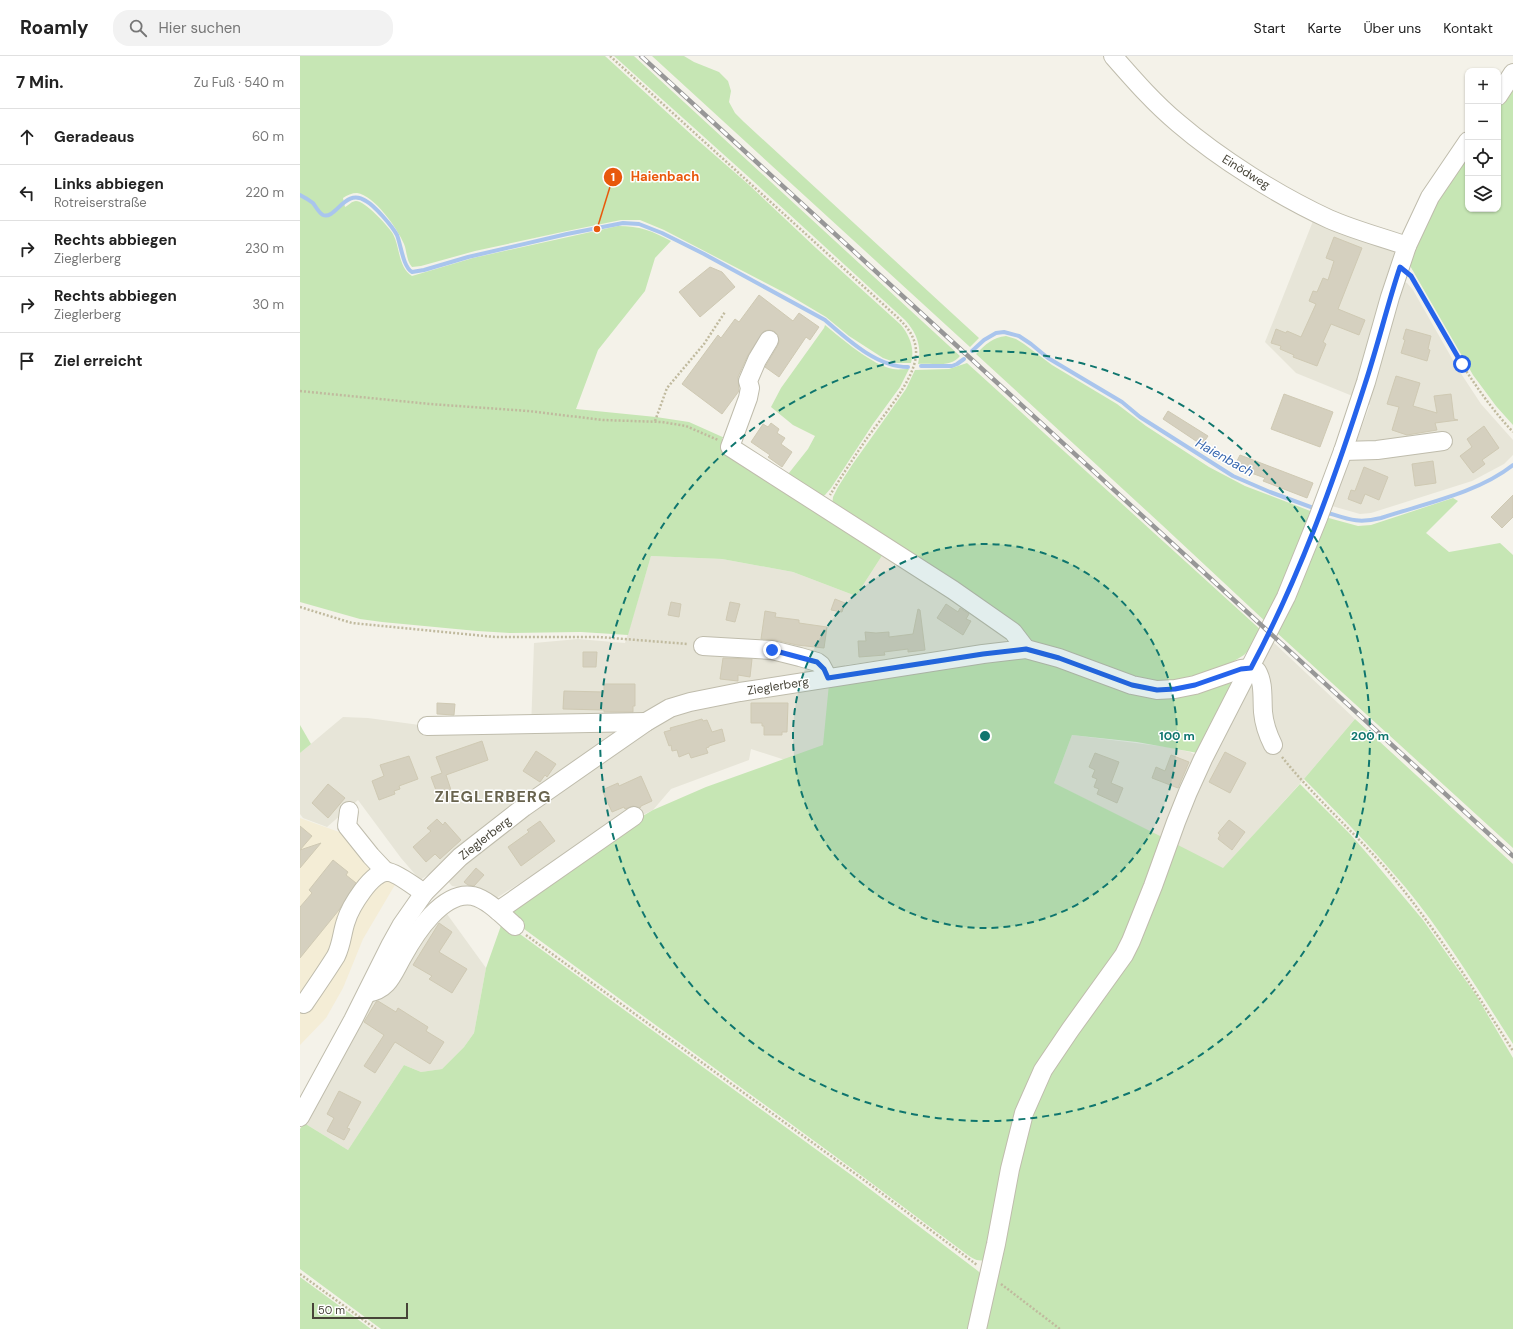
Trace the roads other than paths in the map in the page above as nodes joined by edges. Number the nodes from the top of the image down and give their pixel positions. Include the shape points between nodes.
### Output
1 (1113, 56) edge
2 (1513, 73) edge
3 (1501, 91) edge
4 (1465, 146) edge
5 (1407, 246) junction
6 (769, 340) dead end
7 (1444, 441) dead end
8 (1343, 451) junction
9 (703, 646) road end
10 (1026, 649) junction
11 (1251, 668) junction
12 (828, 678) junction
13 (646, 722) junction
14 (427, 726) dead end
15 (1273, 745) road end
16 (349, 811) dead end
17 (634, 816) dead end
18 (386, 872) junction
19 (424, 893) junction
20 (498, 911) junction
21 (515, 926) road end
22 (367, 993) junction
23 (304, 1004) dead end
24 (300, 1117) edge
25 (977, 1329) edge

1 - 5 street, Einödweg via 1179,124 1228,160 1273,189 1330,219
2 - 3 street
4 - 5 street via 1430,198
5 - 8 street
6 - 10 street via 756,360 748,381 748,398 730,447 941,582 1013,632
7 - 8 street via 1377,450
8 - 11 street via 1286,597
9 - 12 street, Zieglerberg via 772,650 800,657 821,665
10 - 11 street, Zieglerberg via 1053,656 1132,685 1157,690 1195,685
10 - 12 street, Zieglerberg
11 - 15 street via 1260,675 1264,717
11 - 25 street via 1203,759 1124,955 1043,1070 1024,1113
12 - 13 street, Zieglerberg via 690,702 670,708
13 - 14 street
13 - 19 street, Zieglerberg via 485,837
16 - 18 street via 348,826
17 - 20 street
18 - 19 street via 393,873
18 - 23 street via 380,873 370,881 360,894 345,922 336,955
19 - 22 street, Zieglerberg via 401,926
20 - 21 street
20 - 22 street via 474,896 452,899 421,929 383,988
22 - 24 street, Zieglerberg

